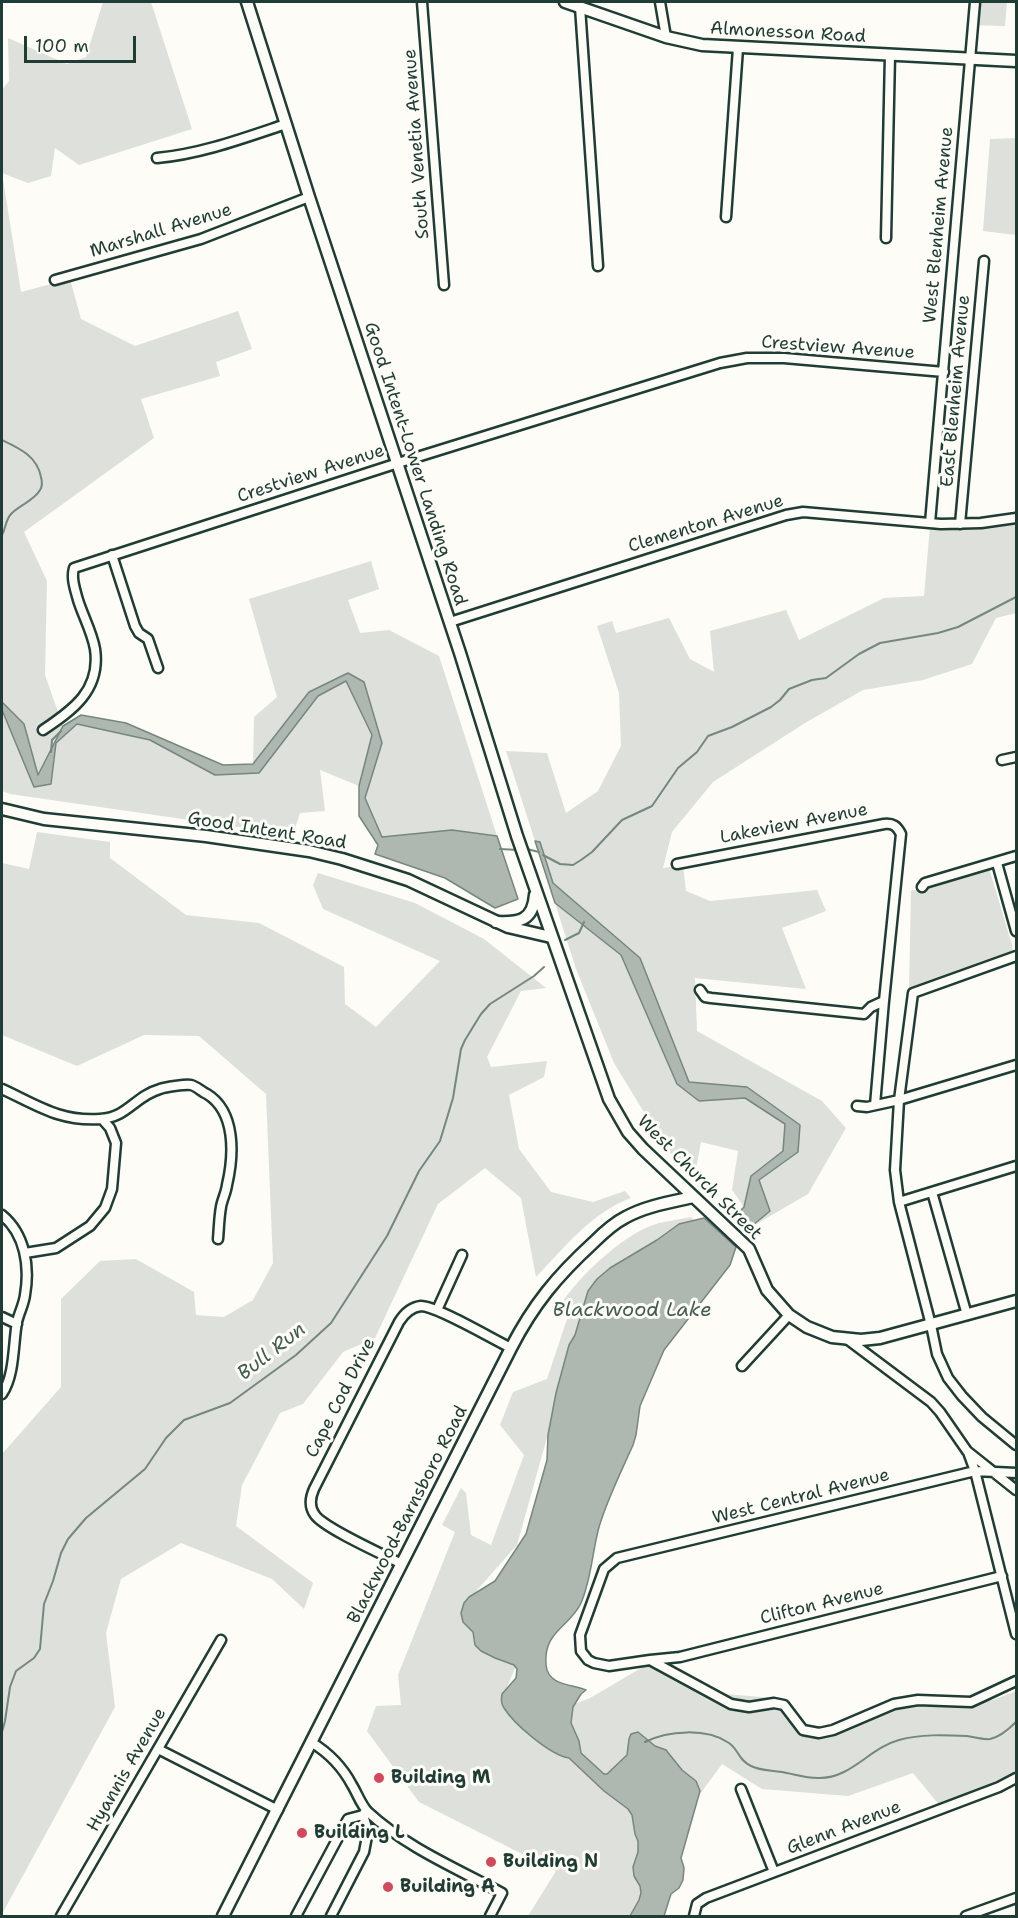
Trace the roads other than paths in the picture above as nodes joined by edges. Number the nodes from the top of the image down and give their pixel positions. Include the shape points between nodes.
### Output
1 (248, 2) edge
2 (423, 2) edge
3 (565, 2) edge
4 (660, 2) edge
5 (975, 2) edge
6 (580, 7) junction
7 (666, 37) junction
8 (738, 48) junction
9 (890, 55) junction
10 (969, 60) junction
11 (1017, 62) edge
12 (286, 124) junction
13 (157, 158) dead end
14 (309, 197) junction
15 (726, 217) dead end
16 (886, 238) dead end
17 (984, 261) dead end
18 (597, 266) dead end
19 (55, 280) dead end
20 (444, 285) dead end
21 (944, 372) junction
22 (398, 463) junction
23 (1017, 518) edge
24 (930, 523) junction
25 (960, 524) junction
26 (112, 555) junction
27 (450, 622) junction
28 (158, 668) dead end
29 (43, 730) dead end
30 (1017, 757) edge
31 (1002, 760) dead end
32 (2, 809) edge
33 (1017, 856) edge
34 (997, 863) junction
35 (677, 864) dead end
36 (922, 887) dead end
37 (534, 888) junction
38 (496, 922) junction
39 (1017, 931) edge
40 (551, 936) junction
41 (1017, 956) edge
42 (700, 990) dead end
43 (884, 1001) junction
44 (1017, 1065) edge
45 (2, 1089) edge
46 (899, 1100) junction
47 (875, 1105) junction
48 (857, 1106) dead end
49 (102, 1119) junction
50 (1017, 1166) edge
51 (932, 1192) junction
52 (693, 1197) junction
53 (899, 1202) junction
54 (2, 1215) edge
55 (218, 1239) dead end
56 (25, 1252) junction
57 (462, 1255) dead end
58 (1017, 1301) edge
59 (437, 1310) junction
60 (789, 1315) junction
61 (967, 1315) junction
62 (2, 1317) edge
63 (17, 1324) junction
64 (932, 1325) junction
65 (846, 1338) junction
66 (511, 1348) junction
67 (742, 1366) dead end
68 (2, 1394) edge
69 (1017, 1445) edge
70 (967, 1451) junction
71 (975, 1471) junction
72 (995, 1473) junction
73 (1017, 1473) edge
74 (1017, 1490) edge
75 (402, 1564) junction
76 (602, 1575) joint
77 (1002, 1576) junction
78 (1017, 1634) edge
79 (221, 1640) dead end
80 (650, 1660) junction
81 (1017, 1681) edge
82 (311, 1742) junction
83 (158, 1749) junction
84 (1017, 1778) edge
85 (741, 1788) dead end
86 (278, 1810) junction
87 (364, 1813) junction
88 (774, 1872) junction
89 (1017, 1898) edge
90 (62, 1916) edge
91 (223, 1917) edge
92 (296, 1917) edge
93 (331, 1917) edge
94 (490, 1917) edge
95 (694, 1917) edge
96 (966, 1917) edge

1 - 12 main road, Good Intent-Lower Landing Road
2 - 20 street, South Venetia Avenue
3 - 6 main road, Almonesson Road
4 - 7 street
5 - 10 street, West Blenheim Avenue
6 - 7 main road, Almonesson Road
6 - 18 street
7 - 8 main road, Almonesson Road
8 - 9 main road, Almonesson Road
8 - 15 street
9 - 10 main road, Almonesson Road
9 - 16 street
10 - 11 main road, Almonesson Road
10 - 21 street, West Blenheim Avenue
12 - 13 street via 212,148
12 - 14 main road, Good Intent-Lower Landing Road
14 - 19 street, Marshall Avenue via 201,239
14 - 22 main road, Good Intent-Lower Landing Road
17 - 25 street, East Blenheim Avenue
21 - 22 street, Crestview Avenue via 747,358
21 - 24 street, West Blenheim Avenue
22 - 26 street, Crestview Avenue
22 - 27 main road, Good Intent-Lower Landing Road
23 - 25 street, Clementon Avenue
24 - 25 street, Clementon Avenue
24 - 27 street, Clementon Avenue via 803,512 786,515
26 - 28 street via 135,626 148,639
26 - 29 street, Crestview Avenue via 74,568 75,590 95,648 96,667 82,699 72,711
27 - 37 main road, Good Intent-Lower Landing Road
30 - 31 street
32 - 38 main road, Good Intent Road via 44,819 206,836 320,854 408,880
33 - 34 street
34 - 36 street
34 - 39 street
35 - 43 street, Lakeview Avenue via 891,823 896,826 901,834
37 - 38 main road via 533,907 527,917
37 - 40 main road, Good Intent-Lower Landing Road
38 - 40 main road, Good Intent Road via 523,932
40 - 52 main road, West Church Street via 619,1118 643,1149
41 - 46 street via 913,993
42 - 43 street via 711,998 864,1014
43 - 47 street
44 - 46 street
45 - 49 street via 73,1119
46 - 47 street
46 - 53 street via 895,1170
47 - 48 street
49 - 55 street via 119,1116 146,1094 160,1089 192,1085 217,1101 226,1114 231,1161
49 - 56 street via 116,1143 112,1189 105,1208 90,1226 56,1248
50 - 51 street
51 - 53 street
51 - 61 street
52 - 60 main road, West Church Street via 743,1243 770,1295
52 - 66 main road, Blackwood-Barnsboro Road via 637,1212 609,1229 546,1291
53 - 64 street
54 - 56 street via 18,1235
56 - 63 street via 28,1274
57 - 59 street
58 - 61 main road, West Church Street
59 - 66 street, Cape Cod Drive
59 - 75 street, Cape Cod Drive via 416,1307 399,1322 310,1501 313,1513 322,1522
60 - 65 main road, West Church Street via 819,1332
60 - 67 street
61 - 64 main road, West Church Street
62 - 63 street
63 - 68 street
64 - 65 main road, West Church Street via 880,1338
64 - 69 street via 937,1354 948,1378 982,1417
65 - 70 street via 931,1402
66 - 75 main road, Blackwood-Barnsboro Road
70 - 71 street
70 - 72 street
71 - 72 street, West Central Avenue
71 - 76 street, West Central Avenue via 617,1558 607,1564
71 - 77 street
72 - 73 street, West Central Avenue
72 - 74 street
75 - 82 main road, Blackwood-Barnsboro Road
76 - 80 street, Clifton Avenue via 580,1635 581,1651 588,1660 601,1665
77 - 78 street
77 - 80 street, Clifton Avenue via 680,1657
79 - 83 street, Hyannis Avenue
80 - 81 street via 731,1704 784,1705 803,1730 814,1733 833,1730 908,1701 971,1702
82 - 86 main road, Blackwood-Barnsboro Road
82 - 87 street via 335,1760 349,1779
83 - 86 street
83 - 90 street, Hyannis Avenue
84 - 88 street, Glenn Avenue
85 - 88 street
86 - 91 main road, Blackwood-Barnsboro Road
87 - 92 street via 348,1819
87 - 93 street via 368,1831 364,1852
87 - 94 street via 405,1842 502,1893
88 - 95 street, Glenn Avenue via 706,1898 698,1904
89 - 96 street

